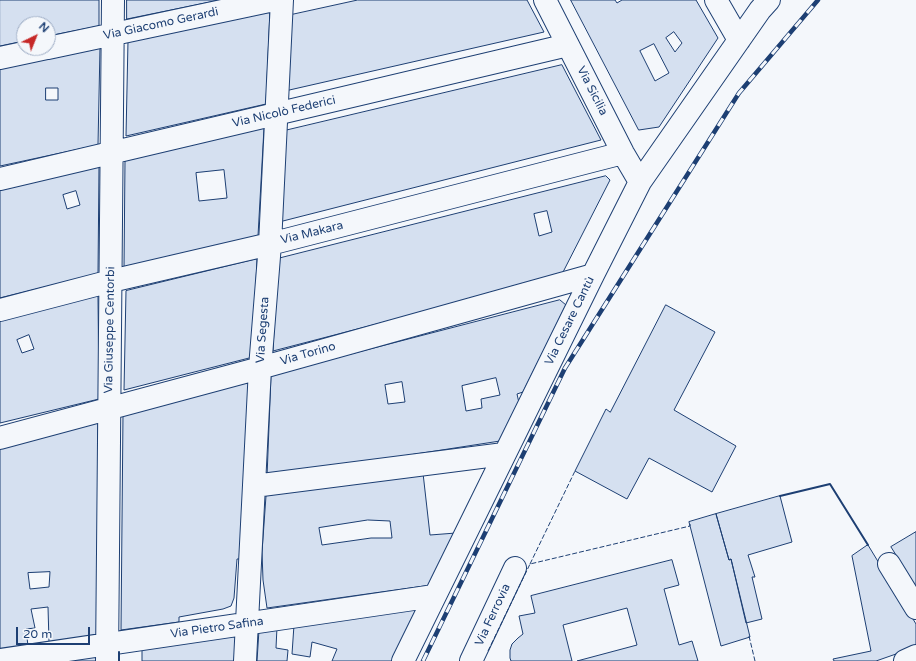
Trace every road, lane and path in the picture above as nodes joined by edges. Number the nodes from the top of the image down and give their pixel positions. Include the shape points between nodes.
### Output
1 (113, 0) edge
2 (274, 0) edge
3 (282, 0) edge
4 (545, 0) edge
5 (716, 0) edge
6 (769, 0) edge
7 (113, 34) junction
8 (739, 40) junction
9 (568, 45) junction
10 (56, 46) edge
11 (16, 55) edge
12 (0, 58) edge
13 (276, 113) junction
14 (112, 152) junction
15 (623, 153) junction
16 (0, 178) edge
17 (640, 182) junction
18 (270, 244) junction
19 (593, 274) junction
20 (111, 281) junction
21 (0, 310) edge
22 (260, 368) junction
23 (109, 409) junction
24 (0, 438) edge
25 (504, 454) junction
26 (254, 486) junction
27 (889, 564) dead end
28 (515, 568) dead end
29 (434, 596) junction
30 (916, 608) edge
31 (247, 624) junction
32 (107, 653) edge
33 (916, 656) edge
34 (0, 660) edge
35 (245, 661) edge
36 (403, 661) edge
37 (471, 661) edge
38 (905, 661) edge

1 - 7 street, Via Giuseppe Centorbi
2 - 7 street, Via Giacomo Gerardi
3 - 13 street, Via Segesta
4 - 9 street, Via Sicilia
5 - 8 street
6 - 8 street, Via Cesare Cantù
7 - 10 street, Via Giacomo Gerardi
7 - 14 street, Via Giuseppe Centorbi
8 - 17 street, Via Cesare Cantù
9 - 13 street, Via Nicolò Federici
9 - 15 street, Via Sicilia
11 - 12 street, Via Giacomo Gerardi
13 - 14 street, Via Nicolò Federici
13 - 18 street, Via Segesta
14 - 16 street, Via Nicolò Federici
14 - 20 street, Via Giuseppe Centorbi
15 - 17 street, Via Sicilia
15 - 18 street, Via Makara
17 - 19 street, Via Cesare Cantù
18 - 20 street, Via Makara
18 - 22 street, Via Segesta
19 - 22 street, Via Torino
19 - 25 street, Via Cesare Cantù
20 - 21 street, Via Makara
20 - 23 street, Via Giuseppe Centorbi
22 - 23 street, Via Torino
22 - 26 street, Via Segesta
23 - 24 street, Via Torino
23 - 32 street, Via Giuseppe Centorbi
25 - 26 street
25 - 29 street, Via Cesare Cantù
26 - 31 street, Via Segesta
27 - 30 street
28 - 37 street, Via Ferrovia
29 - 31 street, Via Pietro Safina
29 - 36 street, Via Cesare Cantù
31 - 32 street, Via Pietro Safina
31 - 35 street, Via Segesta
32 - 34 street, Via Pietro Safina
33 - 38 street

